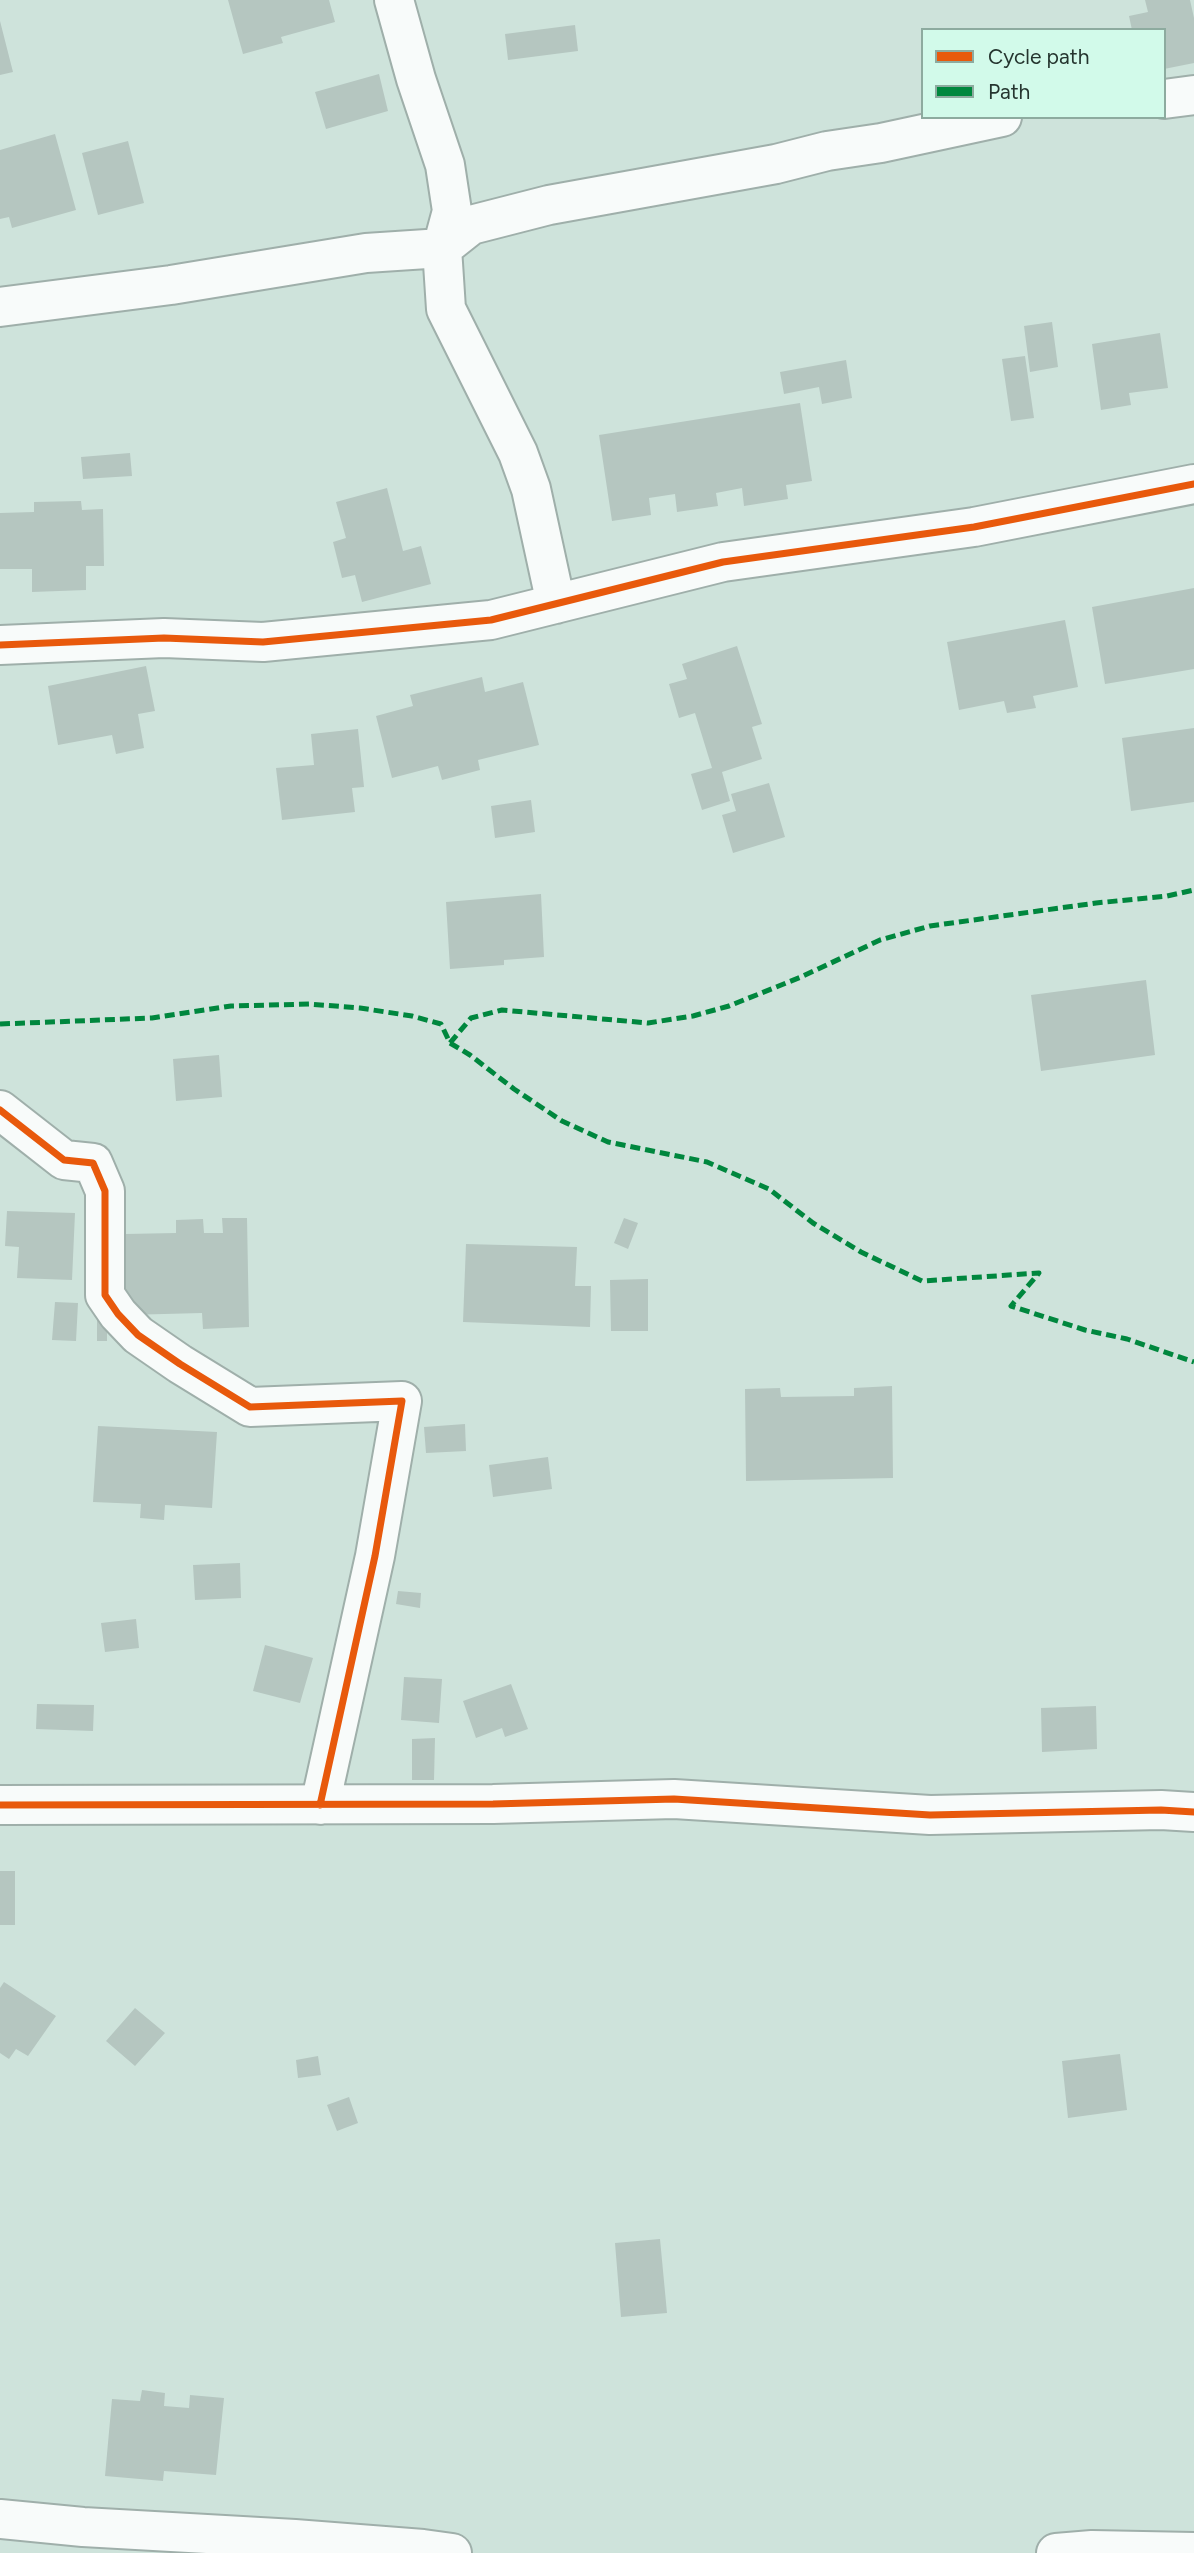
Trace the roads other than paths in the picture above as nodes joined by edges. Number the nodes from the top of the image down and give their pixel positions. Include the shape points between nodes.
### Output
1 (394, 0) edge
2 (1194, 95) edge
3 (1166, 99) edge
4 (993, 119) edge
5 (443, 248) junction
6 (0, 307) edge
7 (1194, 484) edge
8 (556, 604) junction
9 (0, 645) edge
10 (0, 1110) edge
11 (0, 1805) edge
12 (320, 1805) junction
13 (1194, 1812) edge
14 (0, 2519) edge
15 (1194, 2552) edge
16 (452, 2553) edge
17 (1056, 2553) edge

1 - 5 street via 445,166 452,211
2 - 3 street
4 - 5 street via 549,205 471,225
5 - 6 street via 366,253
5 - 8 street via 446,309 519,453
7 - 8 street via 974,527 723,562
8 - 9 street via 491,620 263,642 164,638
10 - 12 street via 64,1160 93,1163 106,1191 105,1296 138,1335 250,1407 402,1401 375,1556
11 - 12 street
12 - 13 street via 674,1799 930,1815
14 - 16 street
15 - 17 street

